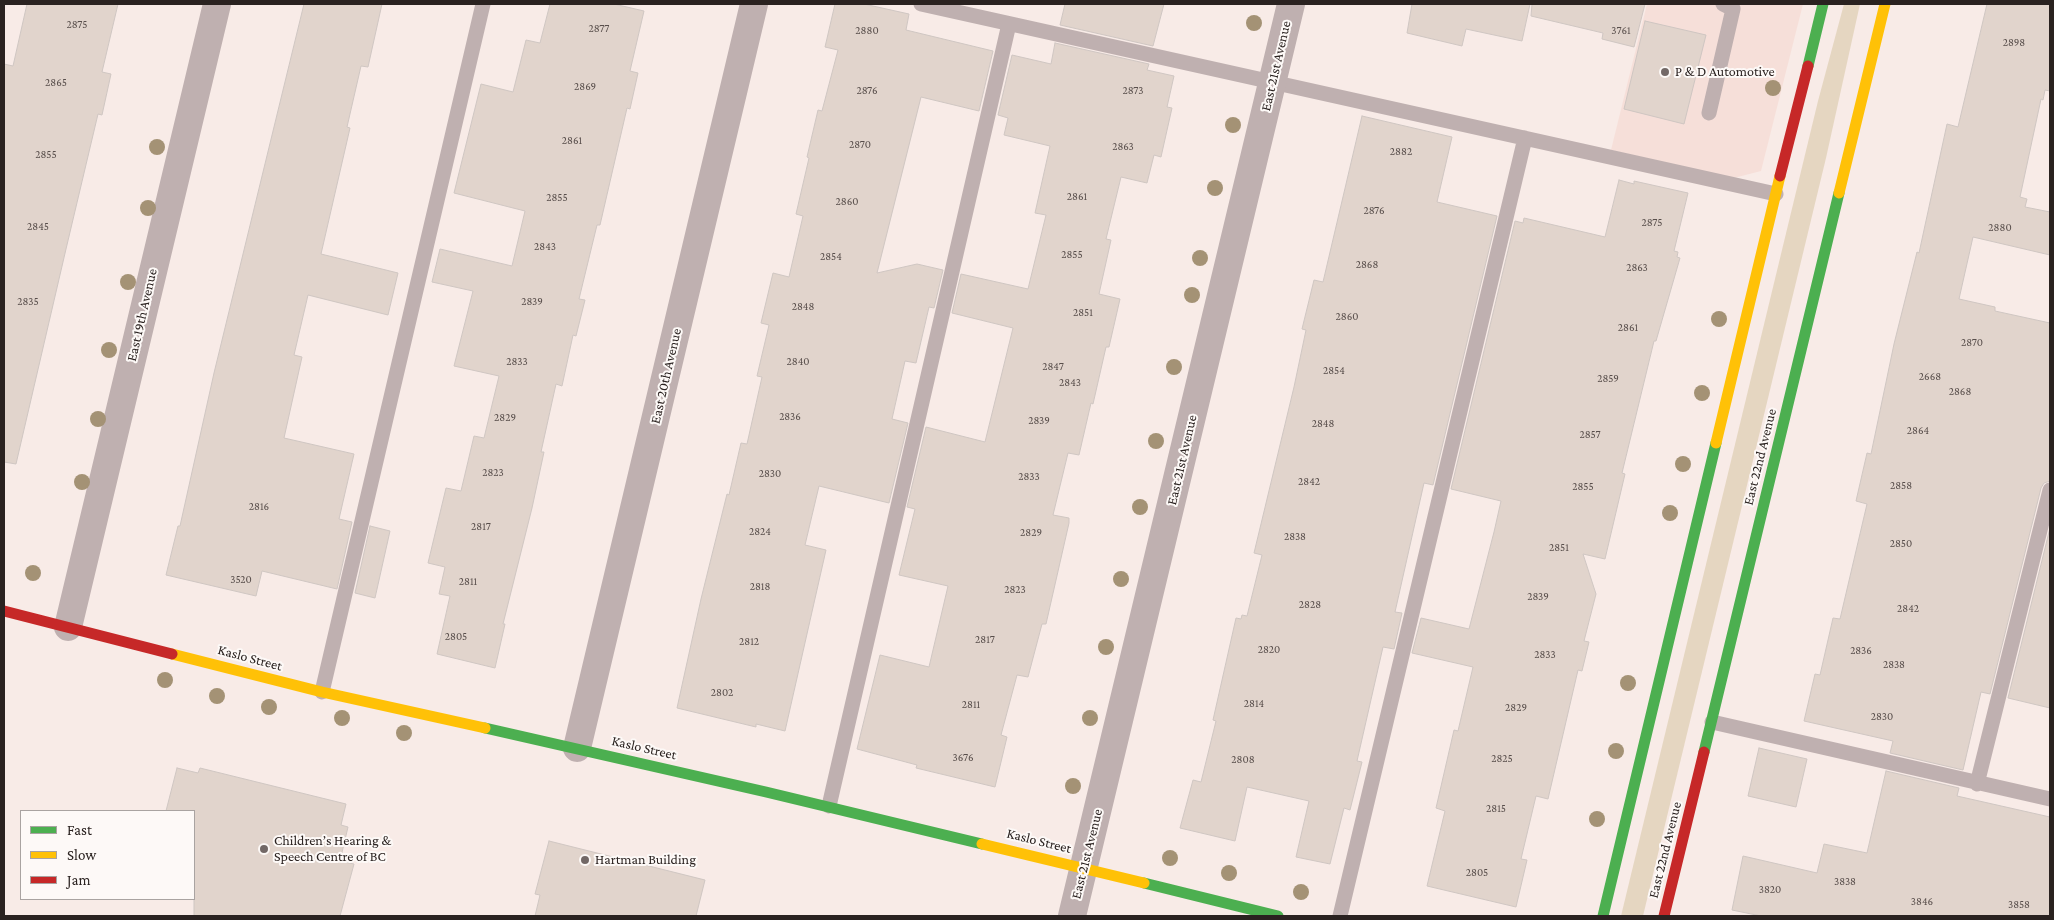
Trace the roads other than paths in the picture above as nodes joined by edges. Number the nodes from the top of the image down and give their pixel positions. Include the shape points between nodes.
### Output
1 (217, 4) edge
2 (483, 4) edge
3 (754, 4) edge
4 (921, 4) edge
5 (1290, 4) edge
6 (1723, 4) edge
7 (1823, 4) edge
8 (1885, 4) edge
9 (1009, 24) junction
10 (1272, 82) junction
11 (1709, 113) dead end
12 (1525, 138) junction
13 (1776, 194) junction
14 (2050, 490) edge
15 (4, 611) edge
16 (68, 627) junction
17 (322, 692) junction
18 (1712, 722) junction
19 (578, 748) junction
20 (1977, 784) junction
21 (2050, 800) edge
22 (829, 806) junction
23 (1083, 868) junction
24 (1072, 916) edge
25 (1278, 916) edge
26 (1340, 916) edge
27 (1603, 916) edge
28 (1664, 916) edge

1 - 16 street, East 19th Avenue
2 - 17 lane
3 - 19 street, East 20th Avenue
4 - 9 lane
5 - 10 street, East 21st Avenue
6 - 11 lane via 1734,9
7 - 13 street
8 - 18 street, East 22nd Avenue
9 - 10 lane
9 - 22 lane
10 - 12 lane
10 - 23 street, East 21st Avenue
12 - 13 lane
12 - 26 lane
13 - 27 street
14 - 20 lane
15 - 16 street, Kaslo Street
16 - 17 street, Kaslo Street
17 - 19 street, Kaslo Street
18 - 20 lane
18 - 28 street, East 22nd Avenue
19 - 22 street, Kaslo Street
20 - 21 lane
22 - 23 street, Kaslo Street
23 - 24 street, East 21st Avenue
23 - 25 street, Kaslo Street

